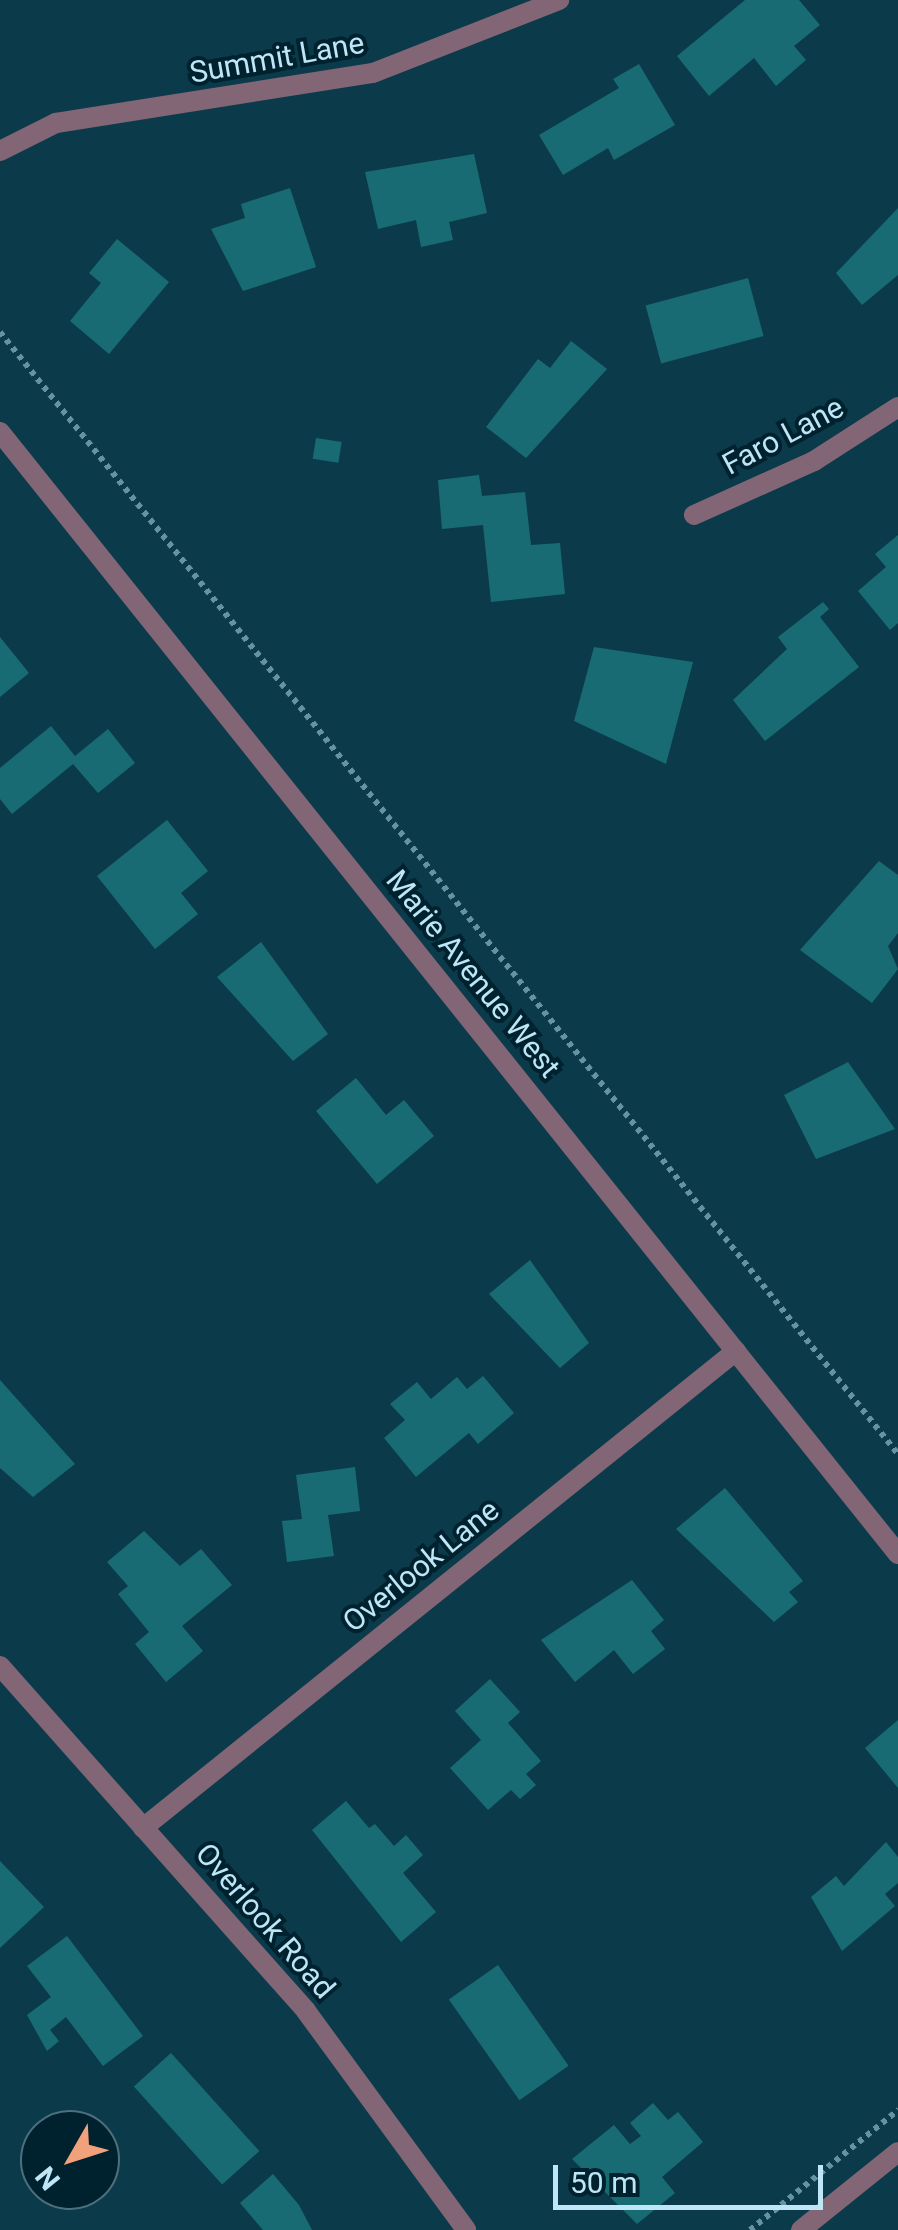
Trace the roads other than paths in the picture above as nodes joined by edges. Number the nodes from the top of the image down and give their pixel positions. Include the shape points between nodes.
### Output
1 (559, 0) edge
2 (0, 150) edge
3 (898, 407) edge
4 (0, 432) edge
5 (694, 515) dead end
6 (736, 1351) junction
7 (898, 1554) edge
8 (0, 1666) edge
9 (143, 1828) junction
10 (898, 2152) edge
11 (466, 2230) edge
12 (800, 2230) edge

1 - 2 street, Summit Lane via 373,73 56,122
3 - 5 street, Faro Lane via 814,460
4 - 6 street, Marie Avenue West
6 - 7 street, Marie Avenue West
6 - 9 street, Overlook Lane
8 - 9 street, Overlook Road
9 - 11 street, Overlook Road via 306,2012
10 - 12 street

